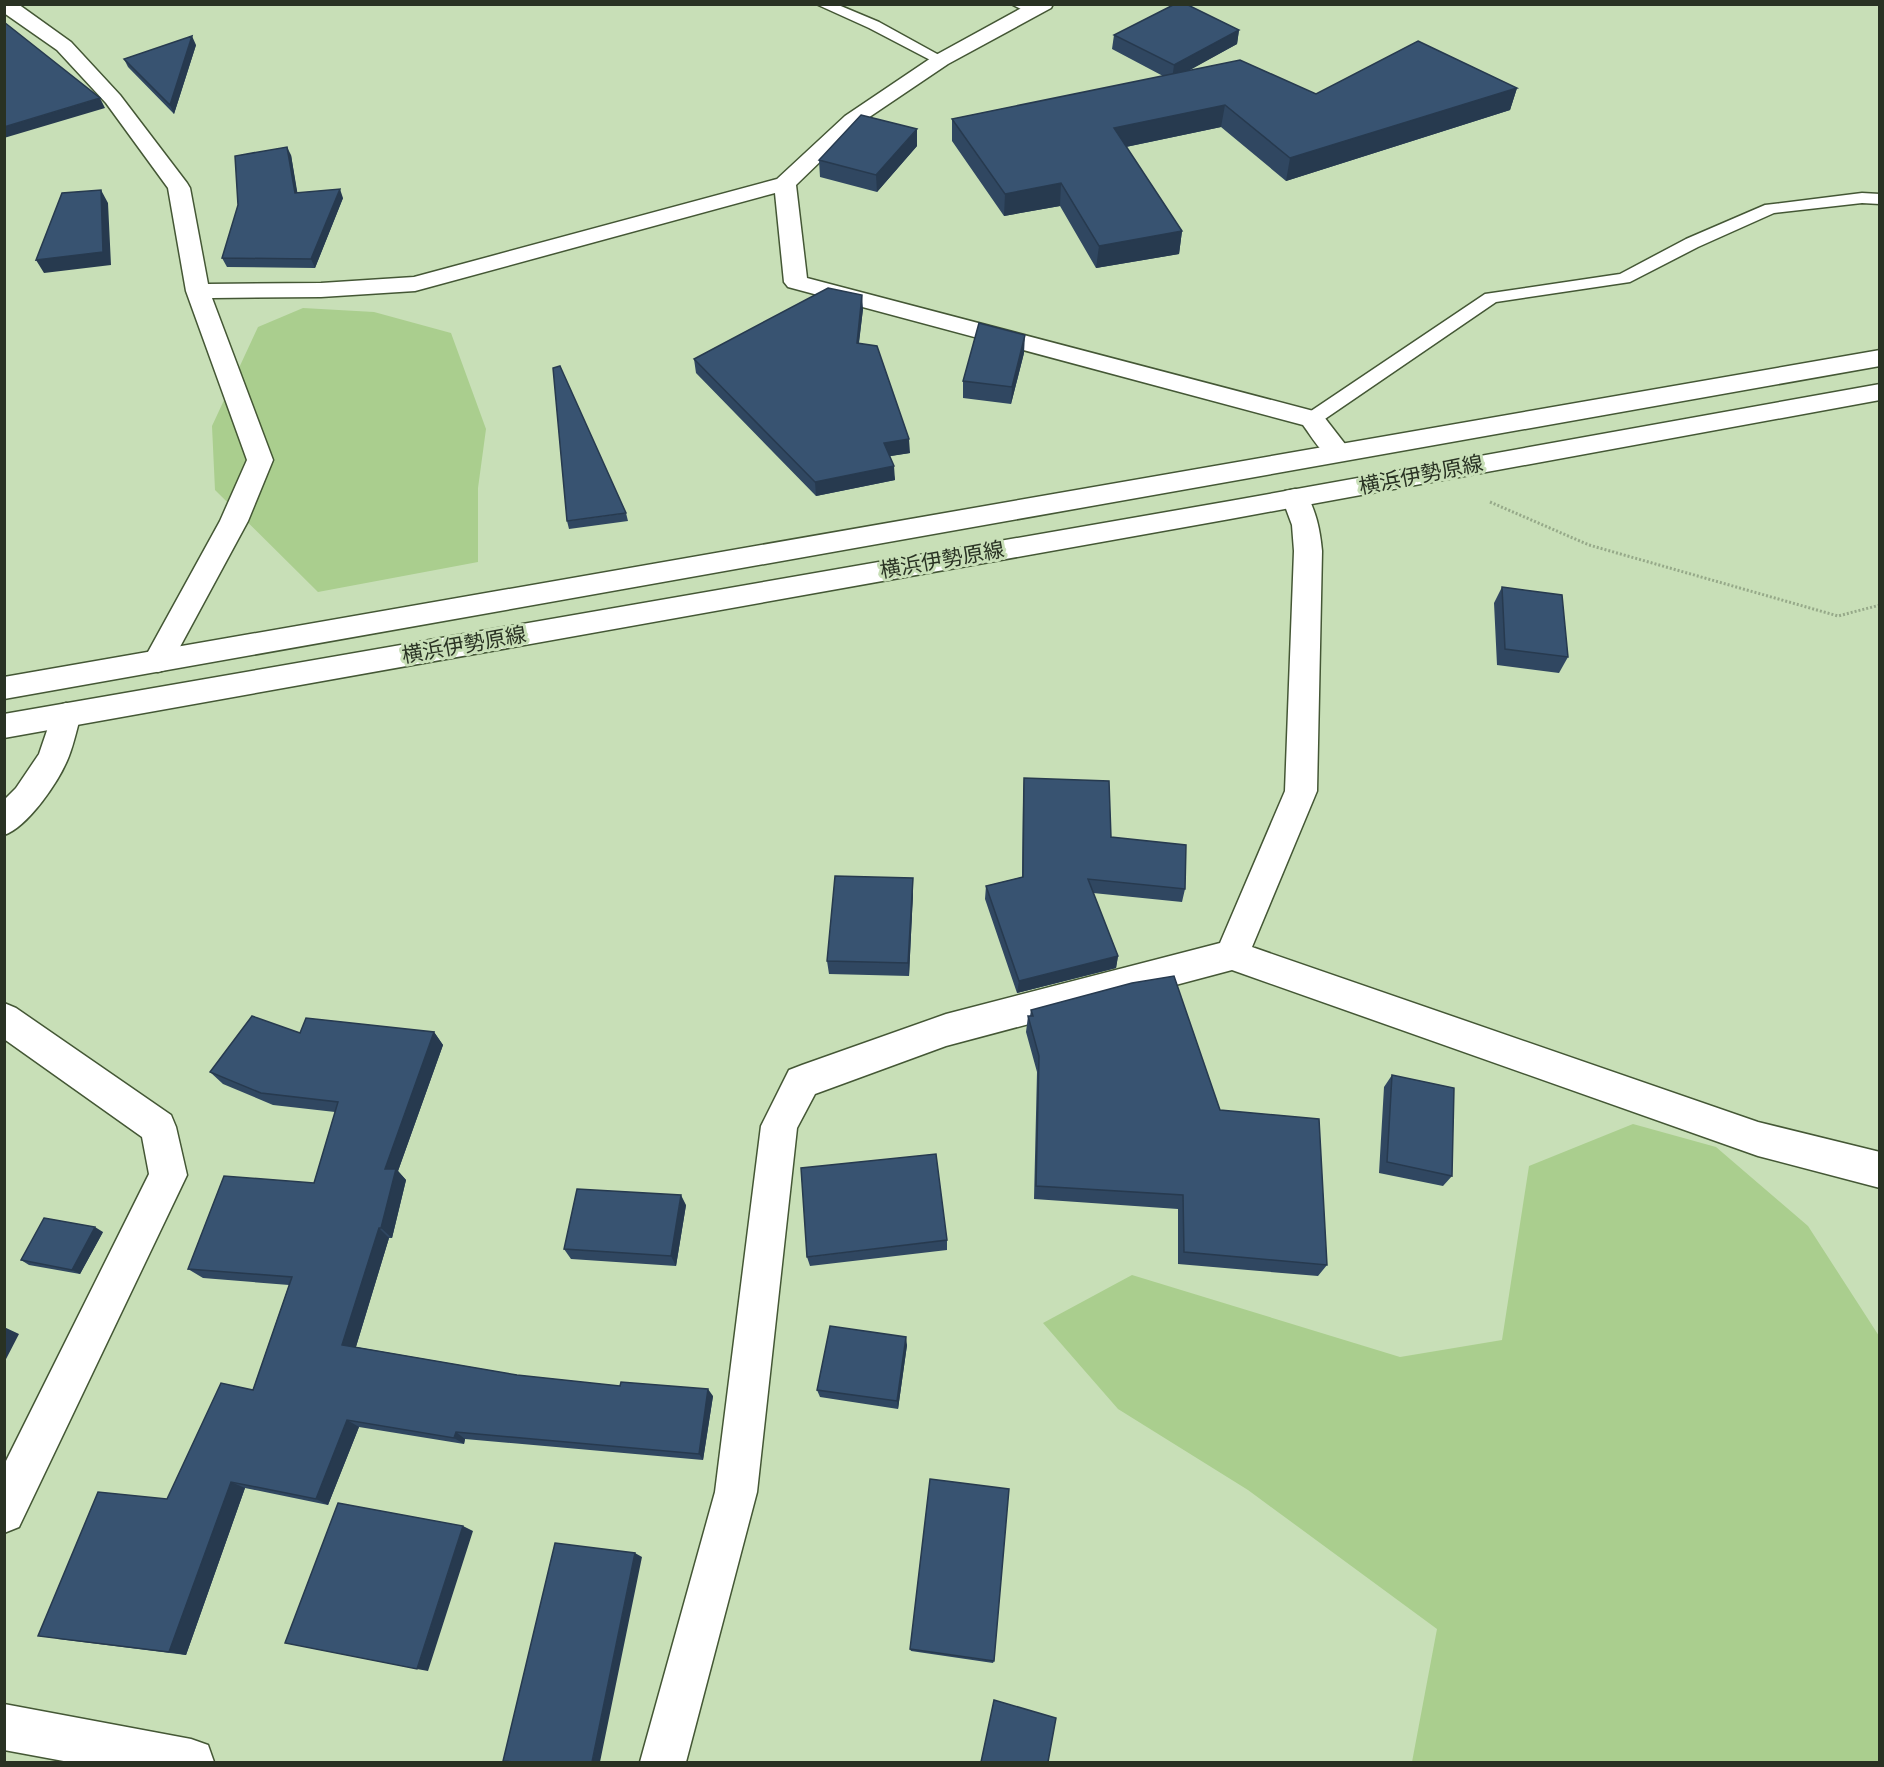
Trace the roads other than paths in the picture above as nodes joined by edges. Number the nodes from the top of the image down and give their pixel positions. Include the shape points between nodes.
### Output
1 (5, 4) edge
2 (823, 4) edge
3 (1031, 7) edge
4 (941, 60) junction
5 (785, 184) junction
6 (1880, 199) edge
7 (198, 291) junction
8 (1880, 358) edge
9 (1880, 392) edge
10 (1312, 419) junction
11 (1339, 453) junction
12 (1295, 498) junction
13 (158, 661) junction
14 (4, 688) edge
15 (66, 715) junction
16 (4, 726) edge
17 (4, 822) edge
18 (1232, 955) junction
19 (4, 1019) edge
20 (1880, 1170) edge
21 (4, 1512) edge
22 (4, 1727) edge
23 (191, 1762) edge
24 (663, 1762) edge

1 - 7 street via 64,46 113,99 179,188
2 - 4 lane
3 - 4 street
4 - 5 street via 852,120
5 - 7 street via 414,284
5 - 10 street via 796,282
6 - 10 lane via 1771,208 1624,278 1491,298
7 - 13 street via 260,460 234,520
8 - 11 street, 横浜伊勢原線
9 - 12 street, 横浜伊勢原線
10 - 11 street
11 - 13 street, 横浜伊勢原線
12 - 15 street, 横浜伊勢原線
12 - 18 street via 1306,525 1308,551 1300,791
13 - 14 street, 横浜伊勢原線
15 - 16 street, 横浜伊勢原線
15 - 17 street via 53,757 27,797
18 - 20 street via 1758,1139
18 - 24 street via 946,1030 802,1082 779,1126 736,1492
19 - 21 street via 158,1127 168,1175
22 - 23 street

